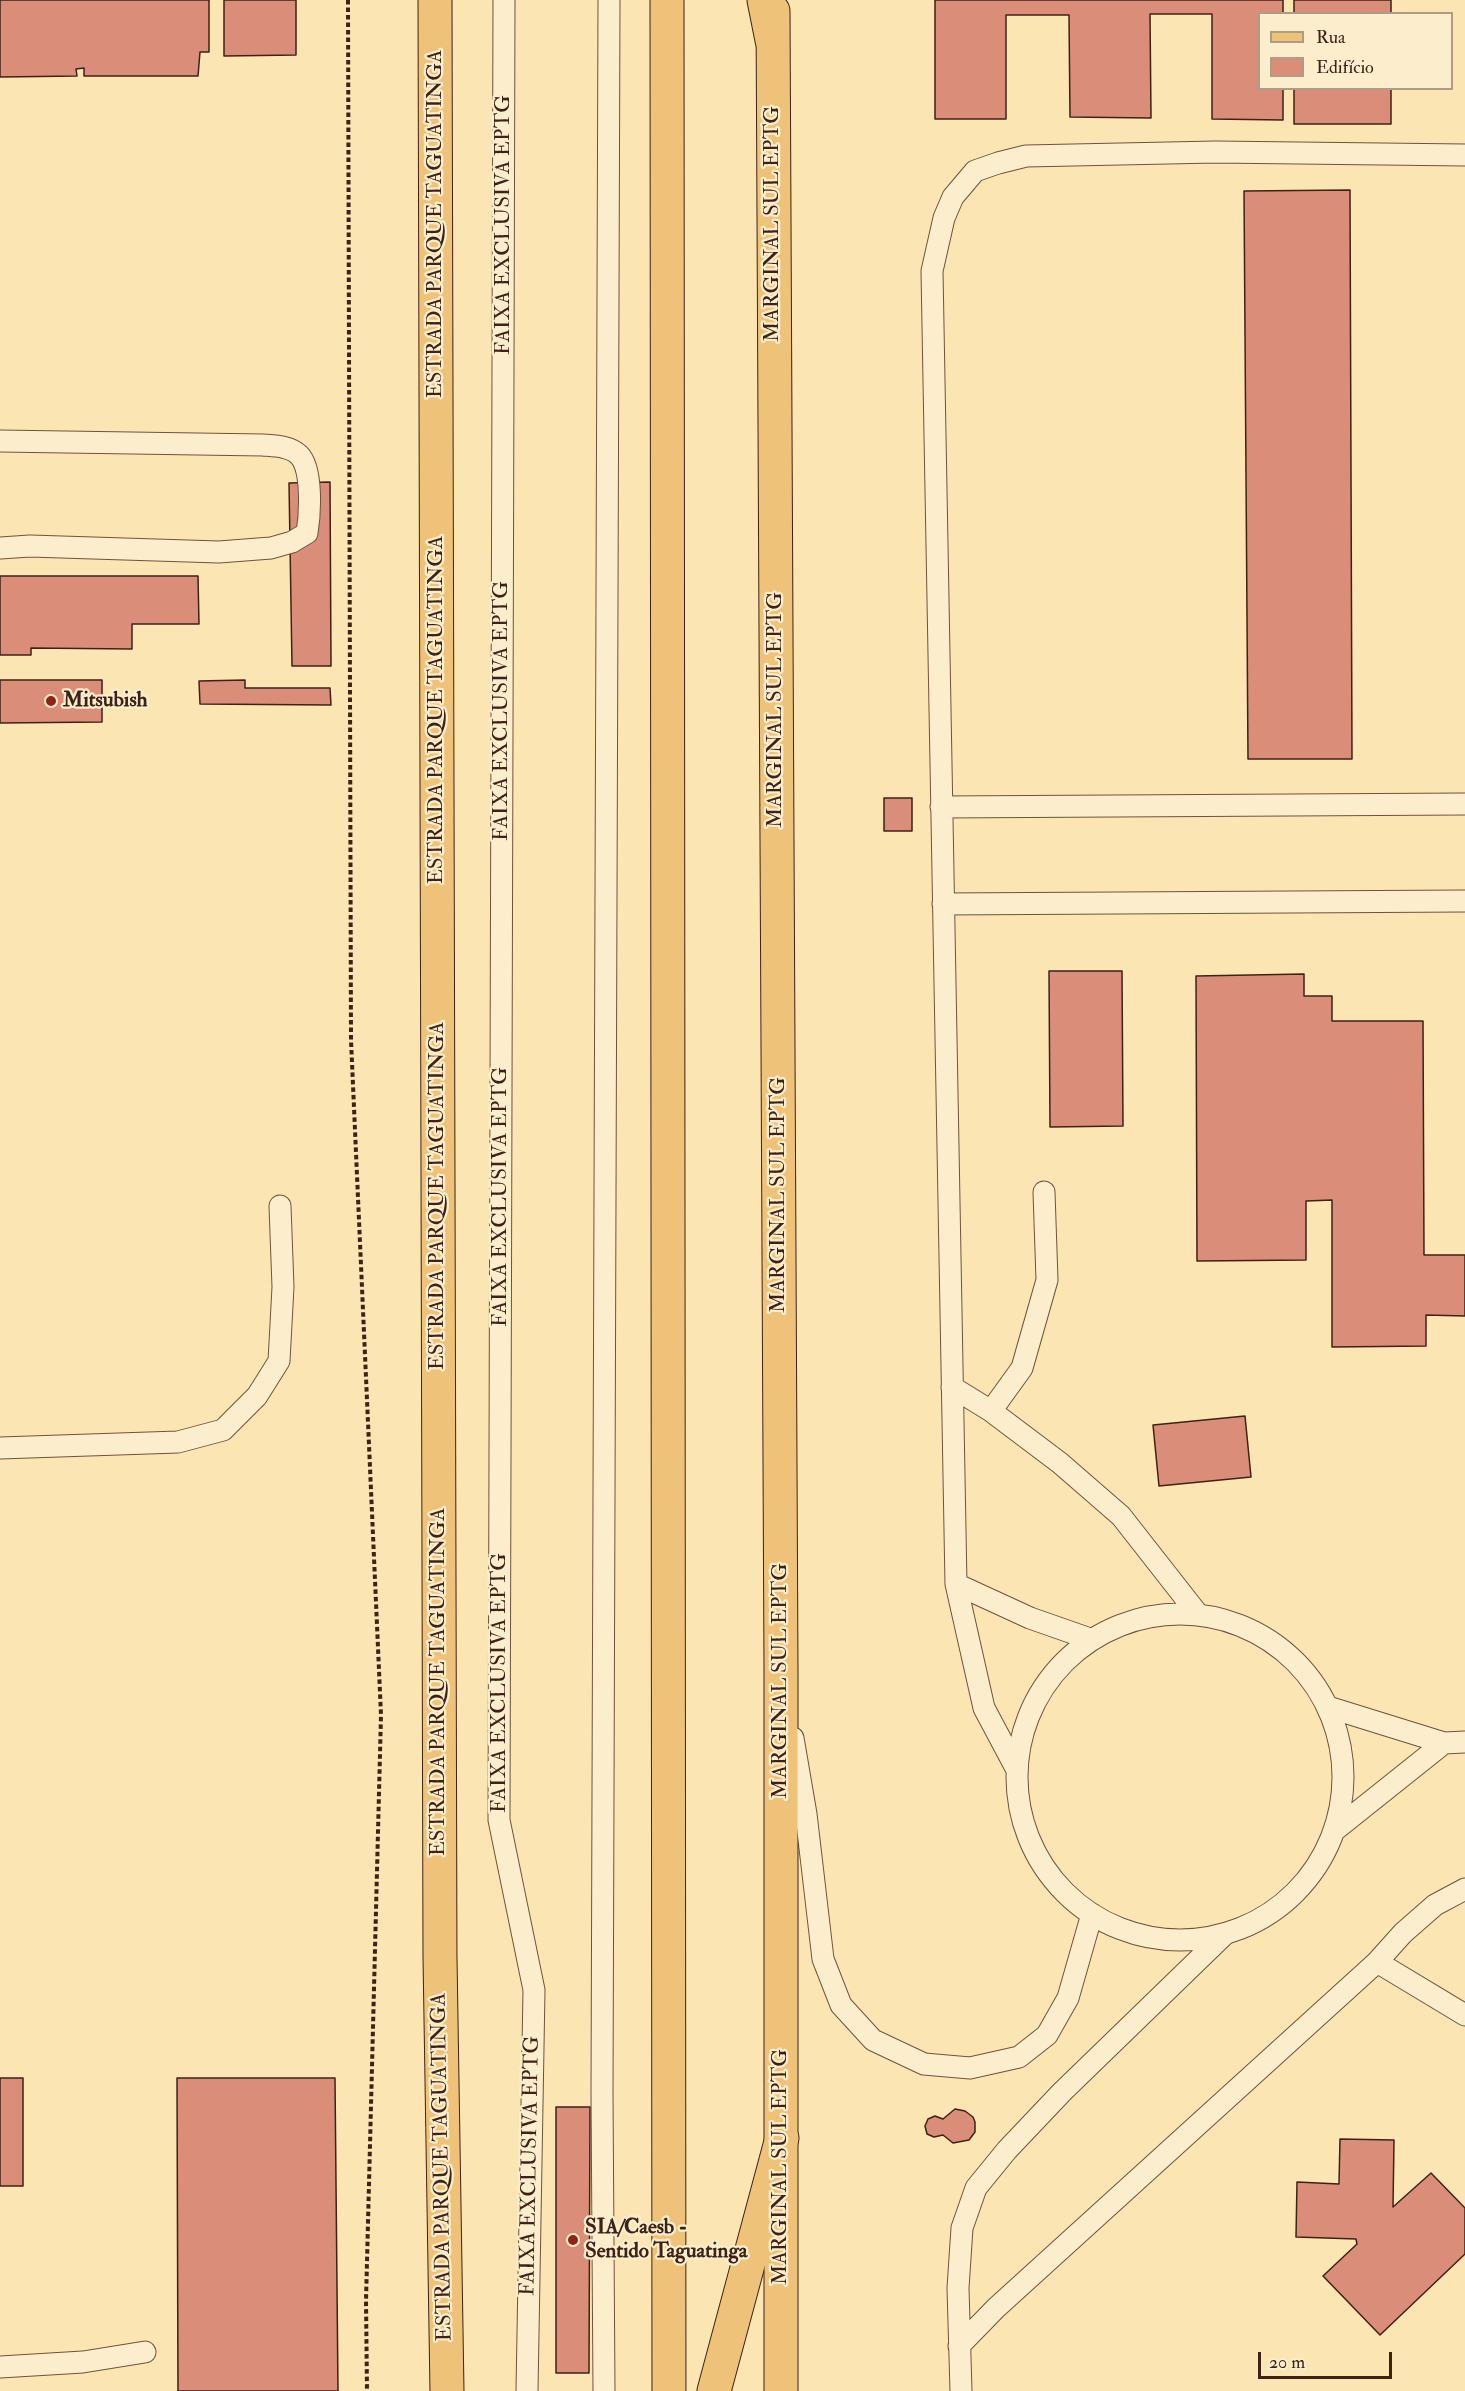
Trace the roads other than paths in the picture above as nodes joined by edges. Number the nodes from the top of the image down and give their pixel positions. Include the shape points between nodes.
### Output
1 (435, 0) edge
2 (504, 0) edge
3 (609, 0) edge
4 (667, 0) edge
5 (764, 0) edge
6 (773, 0) edge
7 (772, 40) junction
8 (1465, 155) edge
9 (0, 441) edge
10 (0, 548) edge
11 (1465, 804) edge
12 (941, 807) junction
13 (1465, 901) edge
14 (944, 904) junction
15 (1044, 1192) dead end
16 (280, 1206) dead end
17 (952, 1387) junction
18 (991, 1411) junction
19 (0, 1448) edge
20 (956, 1584) junction
21 (1197, 1613) junction
22 (1090, 1639) junction
23 (781, 1670) junction
24 (1328, 1707) junction
25 (1455, 1743) edge
26 (1017, 1770) junction
27 (1335, 1830) junction
28 (1465, 1889) edge
29 (1092, 1914) junction
30 (1225, 1935) junction
31 (1377, 1962) junction
32 (1465, 2015) edge
33 (782, 2138) junction
34 (959, 2346) junction
35 (145, 2352) dead end
36 (0, 2367) edge
37 (447, 2391) edge
38 (527, 2391) edge
39 (604, 2391) edge
40 (669, 2391) edge
41 (714, 2391) edge
42 (781, 2391) edge
43 (961, 2391) edge

1 - 37 main road, ESTRADA PARQUE TAGUATINGA via 440,1957
2 - 38 lane, FAIXA EXCLUSIVA EPTG via 499,1820 534,1990
3 - 39 lane
4 - 40 main road
5 - 7 main road
6 - 7 main road, MARGINAL SUL EPTG
7 - 23 main road, MARGINAL SUL EPTG
8 - 12 lane via 1215,152 1026,156 975,171 953,197 932,271
9 - 10 lane via 286,447 299,455 305,466 309,519 307,533 292,543 271,548 219,552
11 - 12 lane
12 - 14 lane
13 - 14 lane
14 - 17 lane
15 - 18 lane via 1047,1280 1022,1368
16 - 19 lane via 283,1287 279,1361 257,1396 223,1430 178,1442
17 - 18 lane
17 - 20 lane
18 - 21 lane via 1121,1516
20 - 22 lane via 1030,1618
20 - 26 lane via 984,1708
21 - 22 lane via 1142,1617
21 - 24 lane via 1251,1628 1296,1661
22 - 26 lane via 1052,1674 1027,1719
23 - 29 lane via 806,1814 823,1959 841,2005 873,2040 924,2064 970,2068 1019,2057 1047,2036 1068,1998
23 - 33 main road, MARGINAL SUL EPTG
24 - 25 lane
24 - 27 lane via 1342,1757 1343,1789
25 - 27 lane
26 - 29 lane via 1024,1826 1050,1876
27 - 30 lane via 1310,1876 1272,1912
28 - 31 lane via 1435,1905
29 - 30 lane via 1133,1934 1179,1941
30 - 34 lane via 1054,2100 976,2188 962,2228
31 - 32 lane
31 - 34 lane
33 - 41 main road
33 - 42 main road, MARGINAL SUL EPTG
34 - 43 lane
35 - 36 lane via 83,2362

